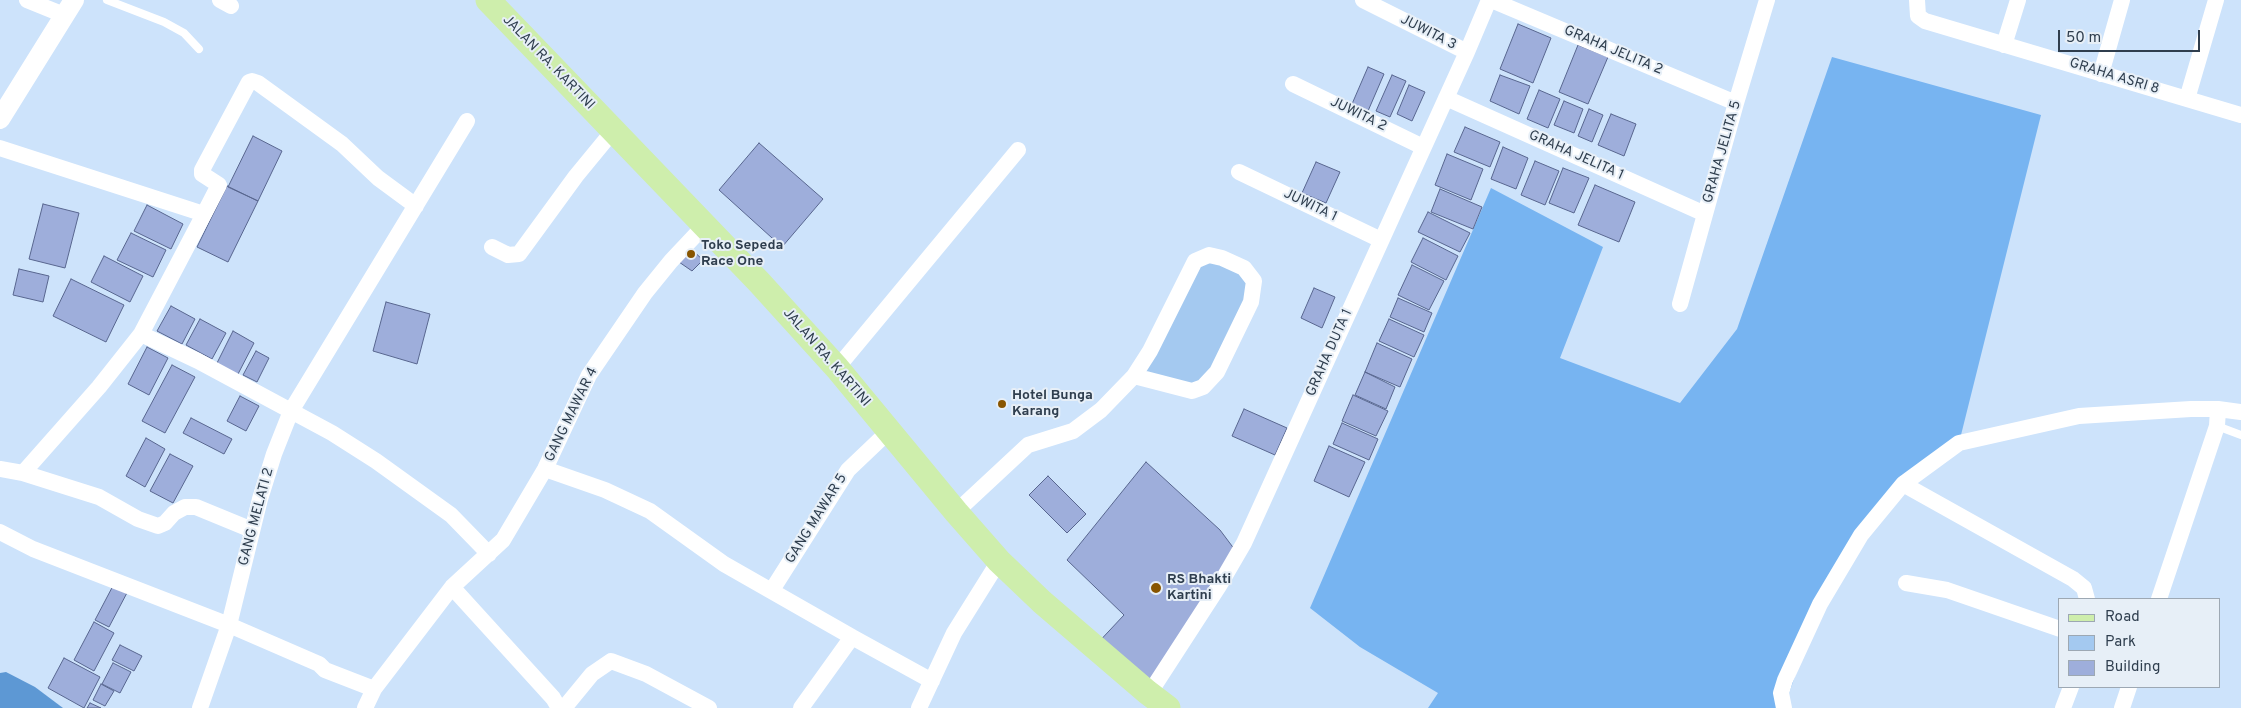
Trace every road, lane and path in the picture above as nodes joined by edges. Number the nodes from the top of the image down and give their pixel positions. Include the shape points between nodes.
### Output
1 (27, 0) edge
2 (108, 0) edge
3 (488, 0) edge
4 (1363, 0) edge
5 (1490, 0) edge
6 (1917, 0) edge
7 (2018, 0) edge
8 (2122, 0) edge
9 (2216, 0) edge
10 (1763, 1) edge
11 (69, 8) edge
12 (2004, 44) junction
13 (200, 49) dead end
14 (1467, 52) junction
15 (2101, 74) junction
16 (1293, 84) dead end
17 (1446, 98) junction
18 (2187, 99) junction
19 (1736, 103) junction
20 (2241, 115) edge
21 (0, 119) edge
22 (467, 121) dead end
23 (613, 131) junction
24 (1423, 147) junction
25 (0, 148) edge
26 (1018, 150) dead end
27 (1239, 172) dead end
28 (416, 206) junction
29 (204, 214) junction
30 (1705, 214) junction
31 (701, 230) junction
32 (1380, 240) junction
33 (492, 247) dead end
34 (1680, 304) dead end
35 (141, 334) junction
36 (836, 368) junction
37 (1134, 376) junction
38 (2218, 409) junction
39 (291, 412) junction
40 (2241, 412) edge
41 (2217, 426) junction
42 (889, 431) junction
43 (2241, 435) edge
44 (0, 469) edge
45 (545, 469) junction
46 (23, 473) junction
47 (1903, 484) junction
48 (956, 512) junction
49 (252, 530) junction
50 (0, 532) edge
51 (489, 554) junction
52 (999, 561) junction
53 (1906, 583) dead end
54 (452, 587) junction
55 (772, 590) junction
56 (2086, 594) edge
57 (2158, 598) edge
58 (229, 625) junction
59 (2058, 629) edge
60 (852, 638) junction
61 (932, 681) junction
62 (2071, 688) edge
63 (2129, 688) edge
64 (374, 689) junction
65 (1159, 701) edge
66 (200, 708) edge
67 (365, 708) edge
68 (559, 708) edge
69 (564, 708) edge
70 (709, 708) edge
71 (801, 708) edge
72 (918, 708) edge
73 (1784, 708) edge
74 (2063, 708) edge
75 (2122, 708) edge

1 - 11 street
2 - 13 lane via 164,22 184,33
3 - 23 main road, JALAN RA. KARTINI
4 - 14 street, JUWITA 3
5 - 14 street, GRAHA DUTA 1
5 - 19 street, GRAHA JELITA 2
6 - 12 street, GRAHA ASRI 8 via 1918,16 1925,21
7 - 12 street
8 - 15 street
9 - 18 street
10 - 19 street, GRAHA JELITA 5
11 - 21 street
12 - 15 street, GRAHA ASRI 8
14 - 17 street, GRAHA DUTA 1
15 - 18 street, GRAHA ASRI 8
16 - 24 street, JUWITA 2
17 - 24 street, GRAHA DUTA 1
17 - 30 street, GRAHA JELITA 1
18 - 20 street, GRAHA ASRI 8
19 - 30 street, GRAHA JELITA 5
22 - 28 street, GANG MELATI 2
23 - 31 main road, JALAN RA. KARTINI
23 - 33 street via 519,254 508,255
24 - 32 street, GRAHA DUTA 1
25 - 29 street
26 - 36 street
27 - 32 street, JUWITA 1
28 - 29 street via 378,178 342,144 252,81 202,170 202,174 219,184
28 - 39 street, GANG MELATI 2
29 - 35 street
30 - 34 street, GRAHA JELITA 5
31 - 36 main road, JALAN RA. KARTINI via 758,282
31 - 45 street, GANG MAWAR 4 via 645,293 589,375
32 - 65 street, GRAHA DUTA 1 via 1244,543
35 - 39 street via 198,360
35 - 46 street
36 - 42 main road, JALAN RA. KARTINI
37 - 37 street via 1192,390 1203,387 1217,372 1251,302 1254,281 1244,268 1209,255 1195,261
37 - 48 street via 1101,410 1073,431 1028,445
38 - 40 street
38 - 41 street
38 - 47 street via 2148,410 2079,416 1959,443
39 - 49 street, GANG MELATI 2 via 274,454
39 - 51 street via 340,438 428,497 451,515
41 - 43 lane
41 - 57 street
42 - 48 main road, JALAN RA. KARTINI
42 - 55 street, GANG MAWAR 5 via 848,470
44 - 46 street
45 - 51 street, GANG MAWAR 4 via 503,540
45 - 55 street via 605,490 650,511 724,564
46 - 49 street via 99,497 138,519 158,526 174,513 186,507 196,507
47 - 56 street via 2073,578
47 - 73 street via 1860,535 1820,604 1785,680 1781,693
48 - 52 main road, JALAN RA. KARTINI
49 - 58 street, GANG MELATI 2
50 - 58 street via 33,549
51 - 54 street, GANG MAWAR 4
52 - 61 street via 954,633
52 - 65 main road, JALAN RA. KARTINI via 1042,602
53 - 59 street via 1947,590
54 - 64 street, GANG MAWAR 4
54 - 68 street
55 - 60 street
58 - 64 street
58 - 66 street, GANG MELATI 2
60 - 61 street
60 - 71 street
61 - 72 street
62 - 74 street
63 - 75 street
64 - 67 street, GANG MAWAR 4
69 - 70 street via 592,674 612,661 646,674

